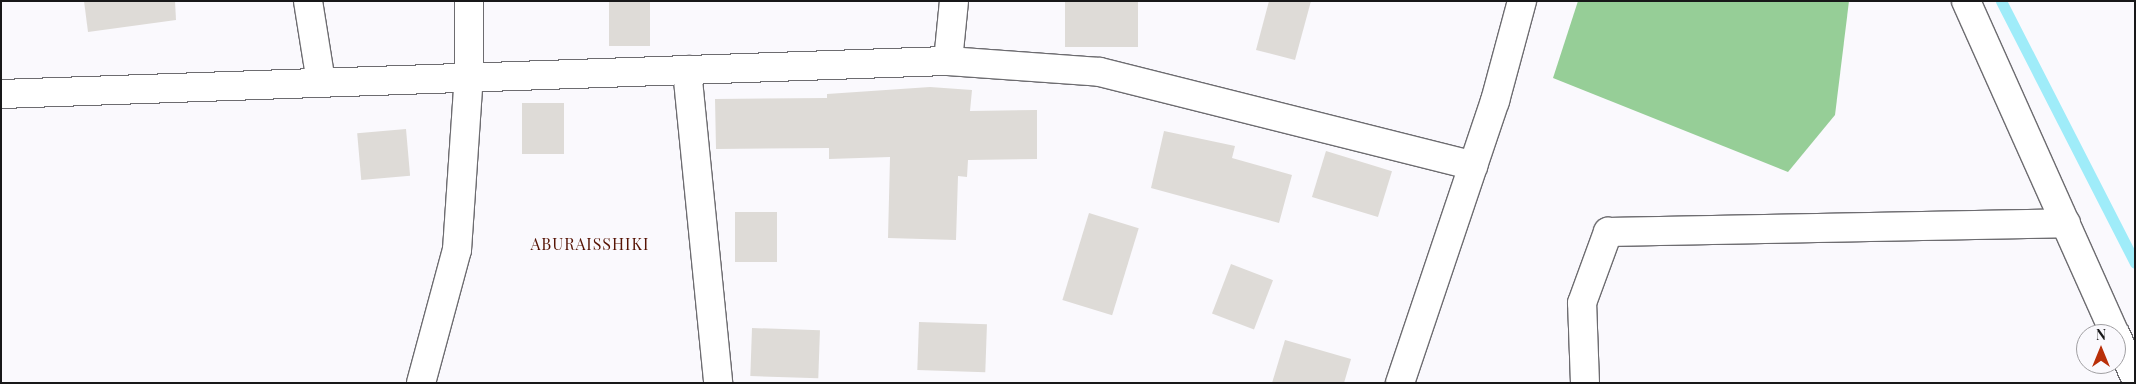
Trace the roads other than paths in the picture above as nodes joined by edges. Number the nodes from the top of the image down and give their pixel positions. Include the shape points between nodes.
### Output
1 (308, 1) edge
2 (469, 1) edge
3 (954, 1) edge
4 (1522, 1) edge
5 (1966, 1) edge
6 (948, 61) junction
7 (687, 70) junction
8 (469, 76) junction
9 (321, 82) junction
10 (1, 94) edge
11 (1472, 166) junction
12 (2066, 223) junction
13 (2111, 324) edge
14 (2126, 357) edge
15 (2135, 377) edge
16 (422, 383) edge
17 (718, 383) edge
18 (1400, 383) edge
19 (1585, 383) edge

1 - 9 street
2 - 8 street
3 - 6 street
4 - 11 street
5 - 12 street
6 - 7 street
6 - 11 street via 1100,72
7 - 8 street
7 - 17 street
8 - 9 street
8 - 16 street via 457,250
9 - 10 street
11 - 18 street
12 - 13 street
12 - 19 street via 1608,232 1582,303
14 - 15 street

